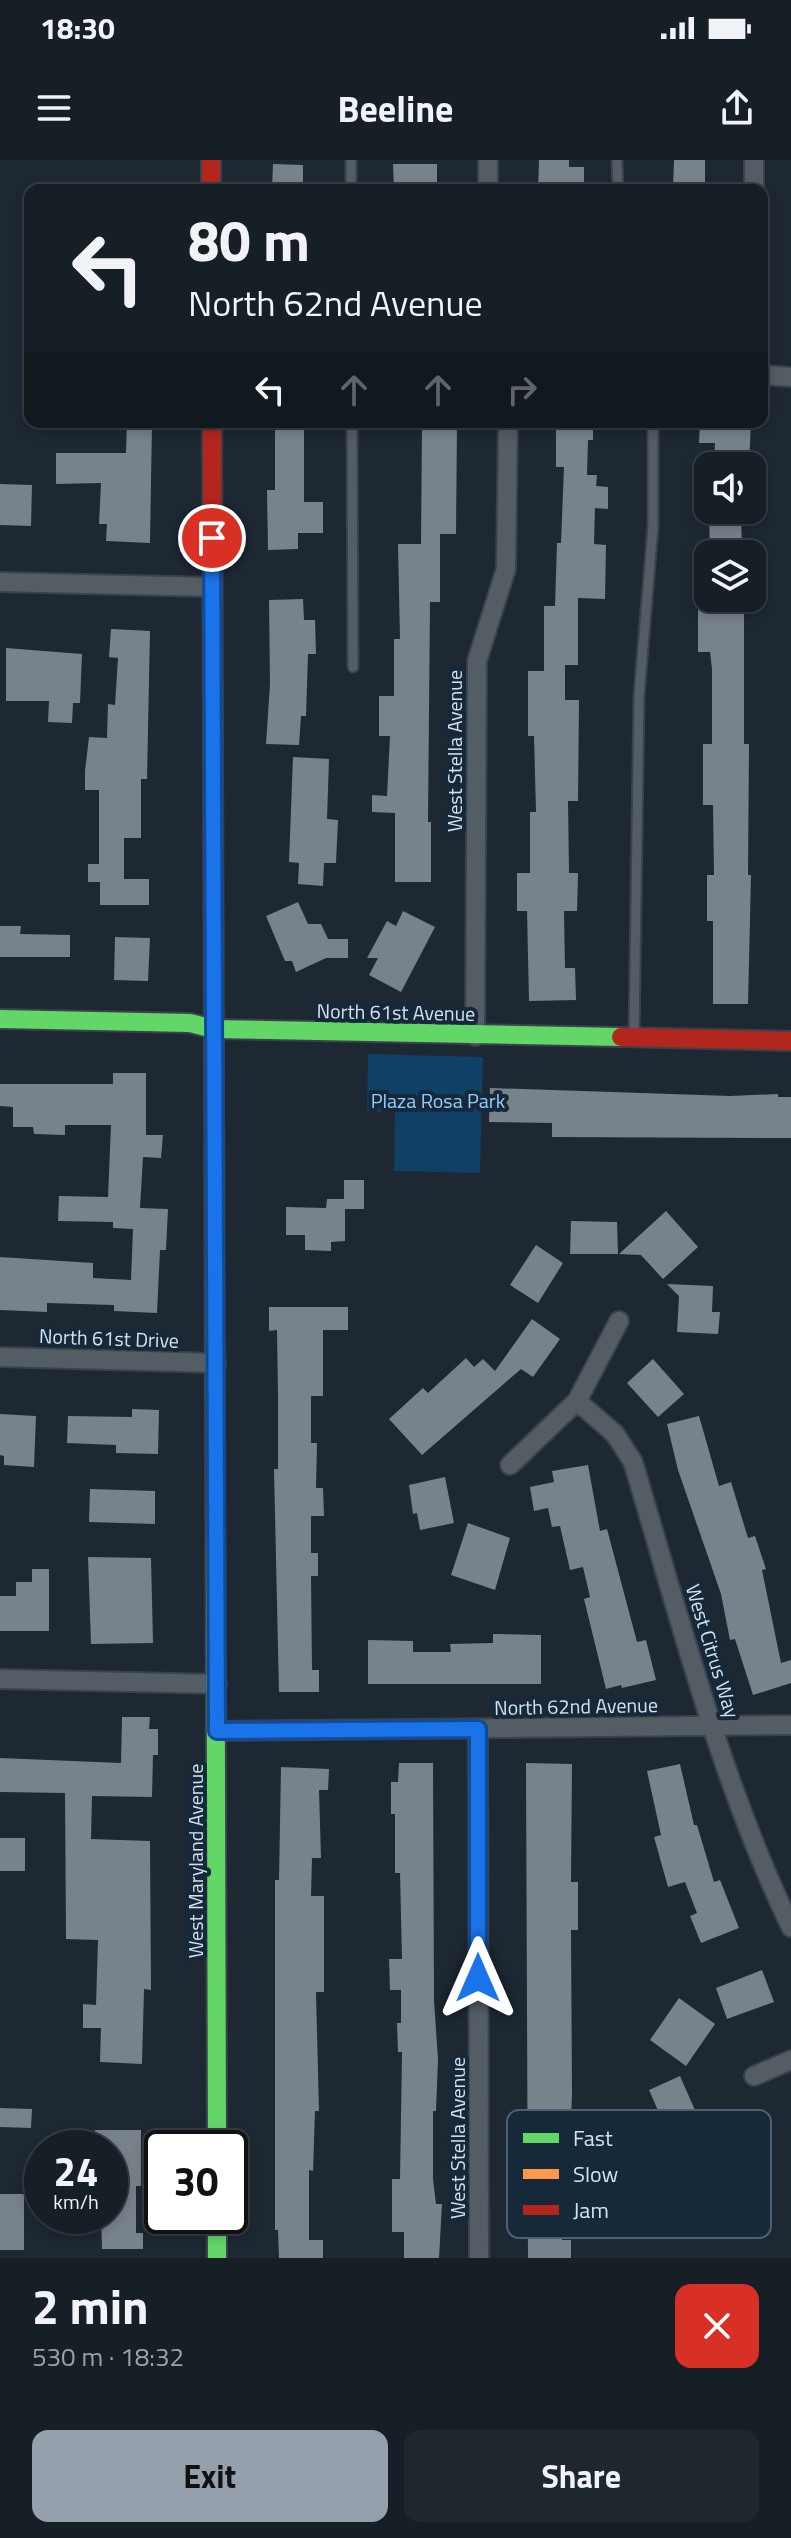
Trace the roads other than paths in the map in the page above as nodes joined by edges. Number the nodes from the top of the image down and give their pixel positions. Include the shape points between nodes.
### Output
1 (211, 160) edge
2 (351, 160) edge
3 (488, 160) edge
4 (617, 160) edge
5 (754, 160) edge
6 (211, 184) edge
7 (351, 184) edge
8 (488, 184) edge
9 (618, 184) edge
10 (754, 184) edge
11 (768, 375) edge
12 (791, 377) edge
13 (212, 428) edge
14 (352, 428) edge
15 (508, 428) edge
16 (653, 428) edge
17 (0, 582) edge
18 (212, 587) junction
19 (353, 667) dead end
20 (0, 1019) edge
21 (214, 1029) junction
22 (475, 1036) junction
23 (634, 1038) junction
24 (791, 1041) edge
25 (619, 1321) dead end
26 (0, 1357) edge
27 (216, 1363) junction
28 (577, 1401) junction
29 (510, 1465) dead end
30 (0, 1679) edge
31 (217, 1684) junction
32 (791, 1725) edge
33 (712, 1727) junction
34 (478, 1729) junction
35 (217, 1731) junction
36 (791, 1927) edge
37 (791, 2060) edge
38 (754, 2076) dead end
39 (217, 2130) edge
40 (217, 2234) edge
41 (217, 2258) edge
42 (479, 2258) edge

1 - 6 street
2 - 7 lane
3 - 8 street
4 - 9 lane
5 - 10 street
11 - 12 street
13 - 18 street, West Maryland Avenue
14 - 19 lane
15 - 22 street, West Stella Avenue via 506,569 477,661
16 - 23 lane via 653,527 639,696
17 - 18 street
18 - 21 street, West Maryland Avenue
20 - 21 street, North 61st Avenue via 190,1023
21 - 22 street, North 61st Avenue
21 - 27 street, West Maryland Avenue
22 - 23 street, North 61st Avenue
23 - 24 street, North 61st Avenue
25 - 28 street
26 - 27 street, North 61st Drive
27 - 31 street, West Maryland Avenue
28 - 29 street
28 - 33 street, West Citrus Way via 615,1434 633,1462
30 - 31 street
31 - 35 street, West Maryland Avenue
32 - 33 street, North 62nd Avenue
33 - 34 street, North 62nd Avenue
33 - 36 street, West Citrus Way
34 - 35 street, North 62nd Avenue
34 - 42 street, West Stella Avenue
35 - 39 street, West Maryland Avenue
37 - 38 street
40 - 41 street

